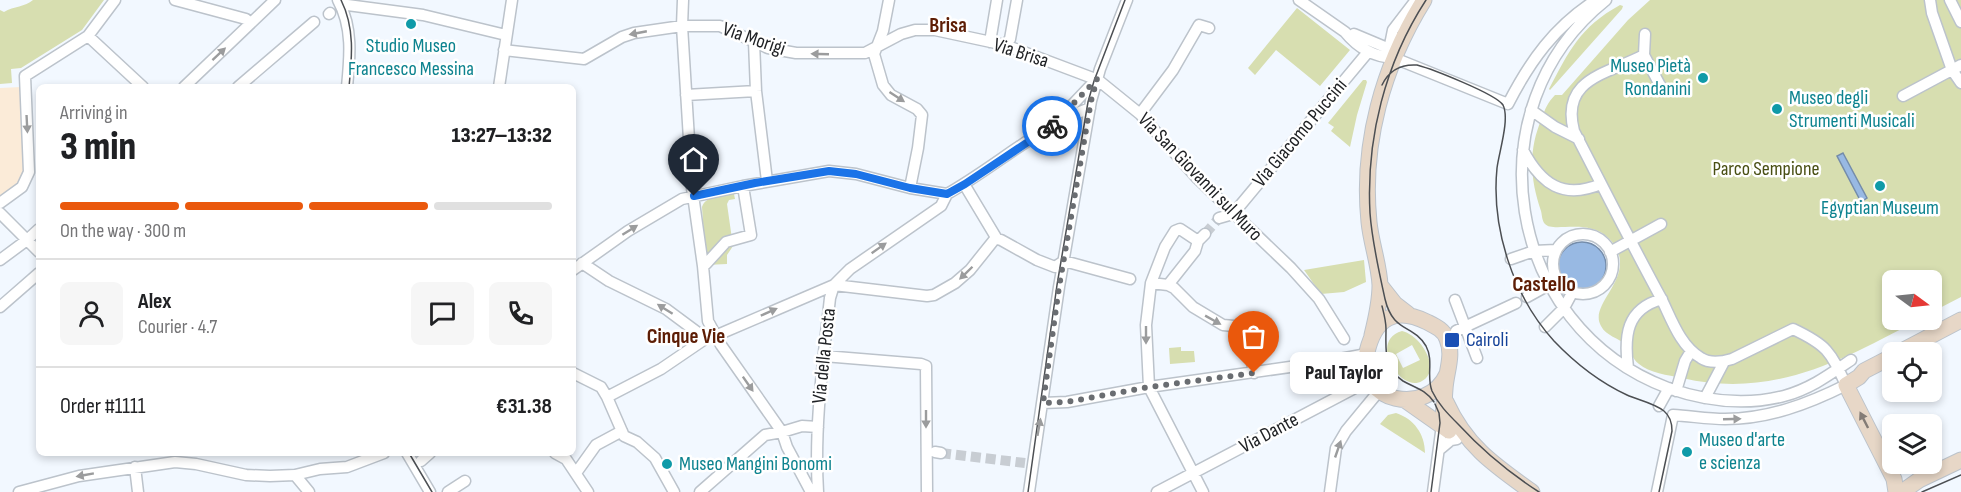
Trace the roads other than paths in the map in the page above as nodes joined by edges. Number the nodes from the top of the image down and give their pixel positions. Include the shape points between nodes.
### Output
1 (115, 0) edge
2 (175, 0) edge
3 (275, 0) edge
4 (683, 0) edge
5 (889, 0) edge
6 (997, 0) edge
7 (1017, 0) edge
8 (1127, 0) edge
9 (1299, 0) edge
10 (1416, 0) edge
11 (1424, 0) edge
12 (1596, 0) edge
13 (1606, 0) edge
14 (1930, 0) edge
15 (342, 1) edge
16 (1950, 2) edge
17 (511, 3) edge
18 (1932, 13) junction
19 (1960, 17) edge
20 (314, 22) dead end
21 (250, 24) junction
22 (682, 26) junction
23 (1209, 28) dead end
24 (1393, 30) junction
25 (1645, 34) dead end
26 (506, 35) junction
27 (88, 36) junction
28 (754, 42) junction
29 (990, 42) junction
30 (1005, 45) junction
31 (877, 47) junction
32 (1370, 47) junction
33 (504, 50) junction
34 (1644, 55) junction
35 (1391, 63) junction
36 (1956, 68) edge
37 (1097, 79) junction
38 (140, 84) edge
39 (189, 84) edge
40 (242, 84) edge
41 (347, 84) edge
42 (499, 84) edge
43 (1961, 84) edge
44 (1661, 87) dead end
45 (756, 91) junction
46 (686, 95) junction
47 (1903, 96) dead end
48 (1090, 108) junction
49 (1531, 110) junction
50 (1140, 114) junction
51 (1054, 124) junction
52 (1579, 139) junction
53 (1523, 150) junction
54 (767, 181) junction
55 (1601, 184) junction
56 (744, 186) junction
57 (910, 188) junction
58 (967, 189) dead end
59 (947, 194) junction
60 (694, 196) junction
61 (0, 203) edge
62 (0, 213) edge
63 (1233, 214) junction
64 (1220, 218) tunnel mouth
65 (1661, 224) dead end
66 (36, 232) edge
67 (997, 239) junction
68 (27, 240) junction
69 (1630, 241) junction
70 (36, 249) edge
71 (1556, 250) junction
72 (1534, 251) junction
73 (1610, 252) junction
74 (0, 260) edge
75 (1510, 260) dead end
76 (1064, 261) junction
77 (704, 265) junction
78 (577, 266) edge
79 (36, 276) edge
80 (1130, 279) dead end
81 (1553, 282) junction
82 (1150, 283) junction
83 (834, 285) junction
84 (1168, 285) junction
85 (1380, 285) junction
86 (1572, 293) junction
87 (1527, 297) dead end
88 (1662, 299) junction
89 (1455, 300) dead end
90 (1515, 303) dead end
91 (0, 307) edge
92 (1564, 308) junction
93 (1408, 314) junction
94 (1961, 320) edge
95 (1545, 327) dead end
96 (1461, 329) junction
97 (1372, 335) junction
98 (715, 336) junction
99 (1344, 339) dead end
100 (1919, 342) edge
101 (1691, 351) junction
102 (1366, 354) junction
103 (824, 356) junction
104 (1477, 358) dead end
105 (1851, 360) dead end
106 (1724, 362) junction
107 (1882, 362) edge
108 (1628, 368) junction
109 (1838, 370) junction
110 (1254, 373) junction
111 (576, 374) edge
112 (1447, 374) junction
113 (1834, 382) junction
114 (1374, 386) junction
115 (1150, 389) junction
116 (1672, 389) junction
117 (1692, 395) junction
118 (607, 396) junction
119 (1705, 398) junction
120 (1445, 399) junction
121 (1405, 400) junction
122 (1043, 403) junction
123 (1659, 406) dead end
124 (1689, 412) dead end
125 (1442, 425) junction
126 (818, 427) junction
127 (622, 430) junction
128 (782, 432) junction
129 (1464, 441) junction
130 (1439, 450) junction
131 (376, 456) edge
132 (409, 456) edge
133 (427, 456) edge
134 (561, 456) edge
135 (175, 458) edge
136 (1961, 459) edge
137 (422, 461) dead end
138 (135, 467) junction
139 (576, 473) junction
140 (1193, 473) junction
141 (295, 475) junction
142 (465, 482) dead end
143 (19, 492) edge
144 (138, 492) edge
145 (309, 492) edge
146 (430, 492) edge
147 (448, 492) edge
148 (588, 492) edge
149 (674, 492) edge
150 (700, 492) edge
151 (811, 492) edge
152 (818, 492) edge
153 (927, 492) edge
154 (1029, 492) edge
155 (1157, 492) edge
156 (1203, 492) edge
157 (1330, 492) edge
158 (1433, 492) edge
159 (1532, 492) edge
160 (1657, 492) edge
161 (1896, 492) edge
162 (1902, 492) edge

1 - 27 street
2 - 21 street via 246,19
3 - 21 street
4 - 22 street
5 - 31 street
6 - 29 street
7 - 30 street via 1010,39
8 - 37 street
9 - 32 street via 1350,38
10 - 24 street, Via Giacomo Puccini
11 - 35 street
12 - 35 street via 1540,49 1508,104
13 - 49 street via 1587,15 1552,61
14 - 18 street
15 - 26 street
15 - 41 street via 349,39
16 - 18 street
16 - 19 street
17 - 26 street
18 - 36 street
20 - 40 street
39 -> 21 street
22 - 28 street, Via Morigi via 720,26
22 -> 33 street, Via Morigi via 634,33 590,57 577,59
22 - 46 street
23 - 50 street via 1199,25 1173,70
24 - 32 street, Via Giacomo Puccini
24 - 35 street
25 - 34 street
26 - 33 street
27 - 38 street
27 -> 61 street via 26,76 29,172 22,187
31 -> 28 street, Via Morigi via 857,54 796,53
28 - 45 street
29 - 30 street, Via Brisa
29 - 31 street, Via Brisa via 935,30 915,30
30 - 37 street, Via Brisa
31 -> 57 street via 874,54 886,90 922,115
32 - 35 street
32 - 63 street, Via Giacomo Puccini
33 - 42 street
34 - 44 street
34 - 52 street via 1592,78 1577,92 1572,120
35 - 85 street via 1376,117 1367,179 1368,220
36 - 43 street
36 - 47 street
37 - 48 street
37 - 50 street, Via San Giovanni sul Muro
37 - 51 street
45 - 46 street
45 - 54 street
46 - 60 street
48 - 51 street
48 - 76 street
49 - 52 street
49 - 53 street
50 - 63 street, Via San Giovanni sul Muro
51 - 59 street
52 - 55 street
53 - 55 street via 1542,178 1556,186 1582,191
53 - 72 street via 1524,209
54 - 56 street
54 - 57 street via 829,171
55 - 69 street
56 - 60 street
56 - 77 street via 751,235 726,242
57 - 59 street
58 - 67 street
83 -> 59 street via 850,268 941,206
60 - 77 street
78 -> 60 street via 682,199
62 - 68 street
63 - 64 street
63 - 99 street, Via San Giovanni sul Muro via 1319,299
65 - 69 street
66 - 68 street
67 - 76 street via 1055,267
67 -> 83 street via 970,270 934,295
68 - 70 street
68 - 74 street
69 - 73 street
69 - 88 street
71 - 72 street
71 - 73 street via 1568,238 1582,234 1600,239
71 - 81 street
72 - 75 street
72 - 81 street
73 - 86 street via 1612,271 1604,286 1590,293
76 - 80 street
76 - 122 street
77 - 98 street via 708,321
98 -> 78 street via 701,335 666,309
79 - 91 street
81 - 86 street
81 - 87 street
81 - 92 street
82 - 84 street
82 - 84 street via 1175,231 1180,229 1201,238
82 -> 115 street via 1146,325
98 -> 83 street
83 - 103 street, Via della Posta
84 -> 110 street via 1193,307 1223,325 1245,327
85 - 93 street
85 - 97 street
86 - 92 street
88 - 101 street
88 - 108 street via 1636,313 1625,345
89 - 96 street
90 - 96 street
92 - 95 street
92 - 108 street via 1589,338
93 - 97 street via 1385,319
93 - 112 street via 1445,334 1450,350
94 - 100 street
96 - 104 street
97 - 102 street
98 - 118 street
98 -> 128 street
101 - 106 street via 1709,362
101 - 116 street
102 - 110 street
102 - 114 street via 1365,368
103 - 126 street, Via della Posta
103 -> 153 street via 926,366
105 - 109 street
106 - 109 street via 1794,328 1823,346
106 - 119 street
107 - 113 street
108 - 116 street
109 - 113 street
109 - 113 street
110 - 115 street
111 - 118 street via 601,387
112 - 120 street
112 - 121 street via 1441,385 1426,396
113 - 119 street via 1763,400
160 -> 113 street via 1673,415 1754,417 1793,407
161 -> 113 street via 1894,479
114 - 121 street
114 - 140 street, Via Dante via 1346,393
157 -> 114 street via 1336,448
115 - 122 street
115 - 140 street
116 - 117 street
116 - 123 street
117 - 119 street
117 - 124 street
118 - 127 street
120 - 125 street
120 - 129 street
121 - 125 street
154 -> 122 street
125 - 129 street
125 - 130 street
126 - 128 street via 802,426
126 - 152 street, Via della Posta
127 - 139 street via 596,444
127 - 149 street via 624,436 655,458
128 - 150 street via 765,435
128 - 151 street
129 - 130 street via 1452,440
129 - 159 street
130 - 158 street
131 - 141 street via 347,467
132 - 146 street
133 - 137 street
134 - 139 street
135 - 138 street
135 - 141 street via 253,476
136 - 162 street
138 -> 143 street via 79,476
138 - 144 street
139 - 148 street
140 - 155 street, Via Dante
140 - 156 street
141 - 145 street
142 - 147 street

